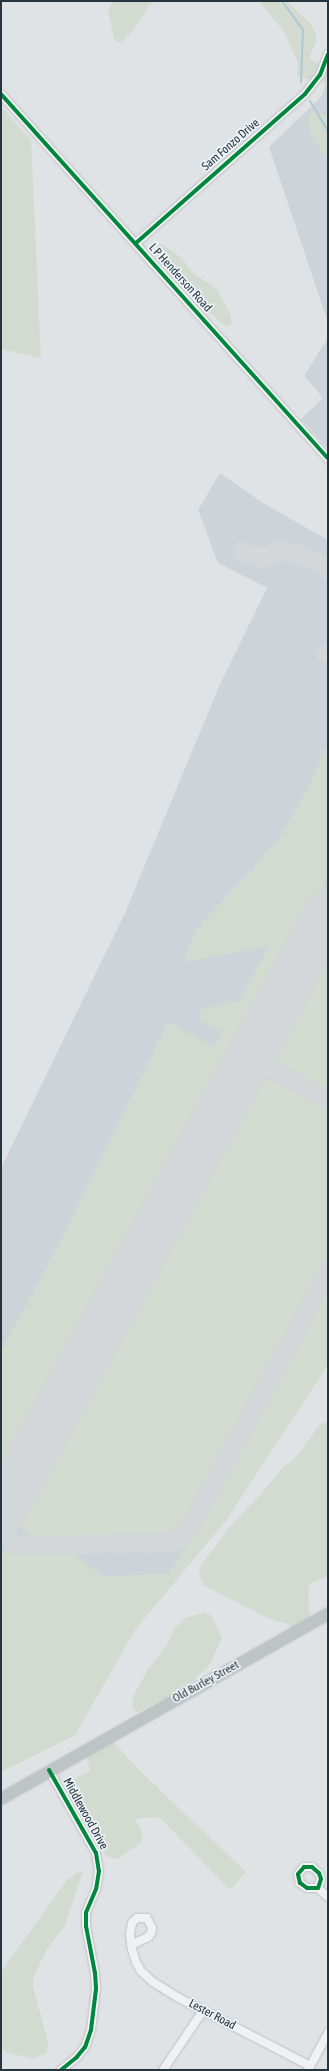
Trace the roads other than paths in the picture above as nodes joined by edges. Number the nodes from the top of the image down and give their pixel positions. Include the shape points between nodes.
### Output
1 (328, 54) edge
2 (1, 94) edge
3 (136, 243) junction
4 (328, 458) edge
5 (327, 1615) edge
6 (49, 1770) junction
7 (1, 1798) edge
8 (318, 1888) dead end
9 (328, 1897) edge
10 (131, 1946) dead end
11 (204, 2011) junction
12 (328, 2033) edge
13 (309, 2068) edge
14 (60, 2070) edge
15 (163, 2070) edge

1 - 3 street, Sam Fonzo Drive via 320,75 305,94
2 - 3 street, L P Henderson Road
3 - 4 street, L P Henderson Road
5 - 6 main road, Old Burley Street
6 - 7 main road, Old Burley Street
6 - 14 street, Middlewood Drive via 96,1853 100,1871 86,1913 96,1989 91,2030 85,2047
8 - 9 street
10 - 11 street, Lester Road via 141,1971 153,1982
11 - 13 street, Lester Road
11 - 15 street
12 - 13 street

